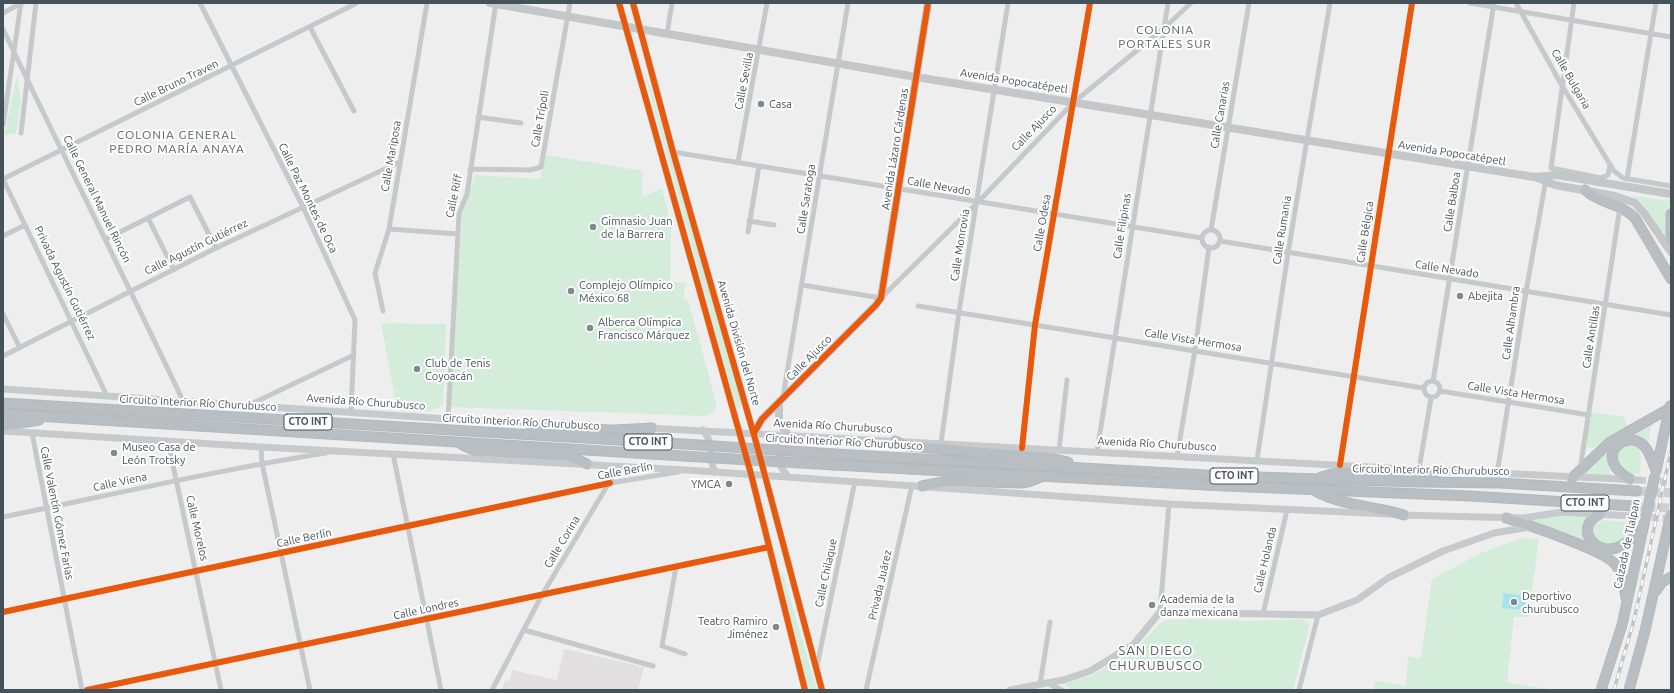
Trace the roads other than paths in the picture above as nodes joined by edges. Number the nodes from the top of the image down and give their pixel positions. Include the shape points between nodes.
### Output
1 (22, 3) edge
2 (36, 3) edge
3 (200, 3) edge
4 (357, 3) edge
5 (427, 3) edge
6 (494, 3) edge
7 (570, 3) edge
8 (620, 3) edge
9 (634, 3) edge
10 (672, 3) edge
11 (767, 3) edge
12 (848, 3) edge
13 (928, 3) edge
14 (1008, 3) edge
15 (1090, 3) edge
16 (1168, 3) edge
17 (1191, 3) edge
18 (1249, 3) edge
19 (1330, 3) edge
20 (1412, 3) edge
21 (1470, 3) edge
22 (1516, 3) edge
23 (1574, 3) edge
24 (1656, 3) edge
25 (1494, 5) edge
26 (1520, 12) junction
27 (3, 13) edge
28 (568, 17) junction
29 (1572, 20) junction
30 (310, 27) junction
31 (626, 27) junction
32 (3, 29) edge
33 (641, 29) junction
34 (1163, 29) junction
35 (1651, 33) junction
36 (667, 34) junction
37 (1671, 37) edge
38 (760, 50) junction
39 (14, 53) junction
40 (634, 54) junction
41 (838, 63) junction
42 (231, 67) junction
43 (916, 77) junction
44 (27, 82) junction
45 (1561, 84) junction
46 (656, 86) junction
47 (994, 89) junction
48 (1074, 102) junction
49 (354, 111) dead end
50 (1150, 115) junction
51 (478, 116) junction
52 (521, 123) dead end
53 (3, 125) edge
54 (1228, 128) junction
55 (21, 133) dead end
56 (1307, 141) junction
57 (61, 151) junction
58 (673, 152) junction
59 (1388, 154) junction
60 (400, 162) junction
61 (738, 162) junction
62 (1610, 164) junction
63 (759, 166) junction
64 (1468, 167) junction
65 (470, 169) junction
66 (820, 176) junction
67 (3, 179) edge
68 (1546, 179) junction
69 (1628, 179) junction
70 (1671, 186) edge
71 (898, 189) junction
72 (1585, 190) junction
73 (1671, 194) edge
74 (977, 203) junction
75 (1620, 206) junction
76 (303, 207) junction
77 (1053, 213) junction
78 (1671, 214) edge
79 (148, 218) junction
80 (750, 221) junction
81 (25, 225) junction
82 (774, 225) dead end
83 (1132, 226) junction
84 (388, 229) junction
85 (1211, 230) junction
86 (748, 232) dead end
87 (458, 234) junction
88 (3, 236) edge
89 (1202, 238) junction
90 (106, 239) junction
91 (1671, 240) edge
92 (1220, 241) junction
93 (1209, 247) junction
94 (216, 248) junction
95 (1671, 252) edge
96 (1288, 253) junction
97 (1370, 266) junction
98 (174, 270) junction
99 (1450, 279) junction
100 (1671, 279) edge
101 (802, 285) junction
102 (131, 290) junction
103 (1526, 292) junction
104 (881, 298) junction
105 (1606, 305) junction
106 (918, 306) dead end
107 (384, 311) dead end
108 (959, 312) junction
109 (3, 314) edge
110 (1671, 315) edge
111 (73, 322) junction
112 (1035, 325) junction
113 (1116, 337) junction
114 (20, 348) junction
115 (1195, 350) junction
116 (354, 355) junction
117 (3, 356) edge
118 (1272, 363) junction
119 (1352, 376) junction
120 (1067, 380) dead end
121 (1433, 381) junction
122 (1423, 388) junction
123 (3, 389) edge
124 (1440, 391) junction
125 (107, 396) junction
126 (1431, 398) junction
127 (781, 400) junction
128 (183, 401) junction
129 (1510, 402) junction
130 (3, 403) edge
131 (248, 405) junction
132 (1670, 405) edge
133 (351, 412) junction
134 (3, 414) edge
135 (1589, 415) junction
136 (51, 417) junction
137 (448, 419) junction
138 (3, 426) edge
139 (652, 428) junction
140 (703, 430) junction
141 (3, 431) edge
142 (720, 431) junction
143 (738, 432) junction
144 (32, 433) junction
145 (754, 433) junction
146 (524, 434) junction
147 (786, 435) junction
148 (895, 441) junction
149 (168, 442) junction
150 (458, 442) junction
151 (711, 443) junction
152 (941, 443) junction
153 (261, 448) junction
154 (1022, 448) junction
155 (1059, 450) junction
156 (337, 451) junction
157 (1097, 452) junction
158 (393, 454) junction
159 (1177, 456) junction
160 (1257, 460) junction
161 (711, 462) junction
162 (262, 463) junction
163 (587, 464) junction
164 (1340, 465) junction
165 (619, 466) junction
166 (1084, 467) junction
167 (1419, 469) junction
168 (687, 470) junction
169 (1440, 470) junction
170 (704, 471) junction
171 (1580, 471) junction
172 (715, 472) junction
173 (1655, 473) junction
174 (751, 474) junction
175 (1497, 474) junction
176 (765, 475) junction
177 (1043, 476) junction
178 (788, 477) junction
179 (1572, 478) junction
180 (1313, 479) junction
181 (176, 480) junction
182 (1634, 480) joint
183 (855, 481) junction
184 (610, 483) junction
185 (912, 485) junction
186 (922, 486) junction
187 (1312, 490) junction
188 (1637, 491) tunnel mouth
189 (1169, 504) junction
190 (1633, 506) tunnel mouth
191 (47, 508) junction
192 (1287, 510) junction
193 (1600, 514) junction
194 (1671, 514) edge
195 (1404, 515) junction
196 (1631, 516) tunnel mouth
197 (3, 517) edge
198 (1506, 518) junction
199 (408, 525) junction
200 (1532, 526) junction
201 (1644, 526) junction
202 (769, 547) junction
203 (281, 553) junction
204 (676, 567) junction
205 (197, 571) junction
206 (1671, 577) edge
207 (542, 595) junction
208 (1654, 596) junction
209 (63, 599) junction
210 (1627, 602) junction
211 (3, 612) edge
212 (1160, 612) junction
213 (1263, 614) junction
214 (1318, 615) junction
215 (427, 619) junction
216 (1050, 622) dead end
217 (524, 630) junction
218 (300, 645) junction
219 (685, 654) dead end
220 (216, 663) junction
221 (653, 666) dead end
222 (816, 669) junction
223 (1043, 684) junction
224 (82, 690) edge
225 (87, 690) edge
226 (221, 690) edge
227 (310, 690) edge
228 (441, 690) edge
229 (492, 690) edge
230 (805, 690) edge
231 (822, 690) edge
232 (866, 690) edge
233 (1010, 690) edge
234 (1062, 690) edge
235 (1299, 690) edge
236 (1602, 690) edge
237 (1629, 690) edge

1 - 27 street
1 - 39 street
2 - 44 street
3 - 42 street, Calle Paz Montes de Oca
4 - 30 street, Calle Bruno Traven
5 - 60 street, Calle Mariposa
6 - 28 main road, Avenida Popocatépetl
6 - 51 street, Calle Riff
7 - 28 street, Calle Trípoli
8 - 31 main road
9 - 33 main road, Avenida División del Norte
10 - 36 street
11 - 38 street, Calle Sevilla
12 - 41 street, Calle Saratoga
13 - 43 main road, Avenida Lázaro Cárdenas
14 - 47 street, Calle Monrovia
15 - 48 street, Calle Odesa
16 - 34 street, Calle Filipinas
17 - 34 street, Calle Ajusco
18 - 54 street, Calle Canarias
19 - 56 street, Calle Rumania
20 - 59 street, Calle Bélgica
21 - 25 street
22 - 26 street, Calle Bulgaria
23 - 29 street
24 - 35 street
25 - 26 street
25 - 64 street, Calle Balboa
26 - 29 street
26 - 45 street, Calle Bulgaria
28 - 31 main road, Avenida Popocatépetl
28 - 65 street, Calle Trípoli via 540,167 530,170
29 - 35 street
29 - 45 street
30 - 42 street, Calle Bruno Traven
30 - 49 street
31 - 33 main road, Avenida Popocatépetl
31 - 40 main road
32 - 39 street, Calle General Manuel Rincón
33 - 36 main road, Avenida Popocatépetl
33 - 46 main road, Avenida División del Norte
34 - 48 street, Calle Ajusco
34 - 50 street, Calle Filipinas
35 - 37 street
35 - 69 street
36 - 38 main road, Avenida Popocatépetl
38 - 41 main road, Avenida Popocatépetl
38 - 61 street, Calle Sevilla
39 - 44 street, Calle General Manuel Rincón
39 - 53 street
40 - 46 main road via 638,48 642,49 652,83
40 - 143 main road
41 - 43 main road, Avenida Popocatépetl
41 - 66 street, Calle Saratoga
42 - 57 street, Calle Bruno Traven
42 - 76 street, Calle Paz Montes de Oca
43 - 47 main road, Avenida Popocatépetl
43 - 71 main road, Avenida Lázaro Cárdenas
44 - 55 street
44 - 57 street, Calle General Manuel Rincón
45 - 62 street, Calle Bulgaria
45 - 62 street via 1551,168 1601,178 1608,175
46 - 58 main road, Avenida División del Norte
47 - 48 main road, Avenida Popocatépetl
47 - 74 street, Calle Monrovia
48 - 50 main road, Avenida Popocatépetl
48 - 74 street, Calle Ajusco
48 - 77 street, Calle Odesa
50 - 54 main road, Avenida Popocatépetl
50 - 83 street, Calle Filipinas
51 - 52 street
51 - 65 street, Calle Riff
54 - 56 main road, Avenida Popocatépetl
54 - 85 street, Calle Canarias
56 - 59 main road, Avenida Popocatépetl
56 - 96 street, Calle Rumania
57 - 67 street, Calle Bruno Traven
57 - 90 street, Calle General Manuel Rincón
58 - 61 street, Calle Nevado
58 - 145 main road, Avenida División del Norte
59 - 64 main road, Avenida Popocatépetl
59 - 97 street, Calle Bélgica
60 - 76 street, Calle Agustín Gutiérrez
60 - 84 street, Calle Mariposa
61 - 63 street, Calle Nevado
62 - 69 street, Calle Bulgaria via 1618,175
63 - 66 street, Calle Nevado
63 - 80 street
64 - 68 main road, Avenida Popocatépetl
64 - 99 street, Calle Balboa
65 - 87 street, Calle Riff via 467,194 459,214
66 - 71 street, Calle Nevado
66 - 101 street, Calle Saratoga
67 - 81 street, Privada Agustín Gutiérrez
68 - 72 main road, Avenida Popocatépetl
68 - 73 main road, Avenida Popocatépetl via 1557,175
68 - 103 street, Calle Alhambra
69 - 70 street, Calle Bulgaria
71 - 74 street, Calle Nevado
71 - 104 main road, Avenida Lázaro Cárdenas
72 - 75 highway via 1594,198
72 - 95 main road, Avenida Popocatépetl via 1635,203
74 - 77 street, Calle Nevado
74 - 104 street, Calle Ajusco
74 - 108 street, Calle Monrovia
75 - 100 highway via 1635,218
75 - 105 street, Calle Antillas
76 - 94 street, Calle Agustín Gutiérrez
76 - 116 street, Calle Paz Montes de Oca via 355,320
77 - 83 street, Calle Nevado
77 - 112 street, Calle Odesa
78 - 91 highway
79 - 90 street
79 - 94 street via 190,197
79 - 98 street
80 - 82 street
80 - 86 street
81 - 88 street
81 - 111 street, Privada Agustín Gutiérrez
83 - 89 street, Calle Nevado
83 - 113 street, Calle Filipinas
84 - 87 street
84 - 107 street, Calle Mariposa via 375,272
85 - 89 street via 1205,232
85 - 92 street via 1218,233
87 - 137 street, Calle Riff
89 - 93 street
90 - 102 street, Calle General Manuel Rincón
92 - 93 street via 1216,246
92 - 96 street, Calle Nevado
93 - 115 street
94 - 98 street, Calle Agustín Gutiérrez
96 - 97 street, Calle Nevado
96 - 118 street, Calle Rumania
97 - 99 street, Calle Nevado
97 - 119 street, Calle Bélgica
98 - 102 street, Calle Agustín Gutiérrez
99 - 103 street, Calle Nevado
99 - 121 street, Calle Balboa
101 - 104 street
101 - 127 street, Calle Saratoga
102 - 111 street, Calle Agustín Gutiérrez
102 - 128 street, Calle General Manuel Rincón
103 - 105 street, Calle Nevado
103 - 129 street, Calle Alhambra
104 - 127 main road, Calle Ajusco
105 - 110 street, Calle Nevado
105 - 135 street, Calle Antillas
106 - 108 street, Calle Vista Hermosa
108 - 112 street, Calle Vista Hermosa
108 - 152 street, Calle Monrovia
109 - 114 street
111 - 114 street, Calle Agustín Gutiérrez
111 - 125 street, Privada Agustín Gutiérrez
112 - 113 street, Calle Vista Hermosa
112 - 154 street, Calle Odesa
113 - 115 street, Calle Vista Hermosa
113 - 157 street, Calle Filipinas
114 - 117 street, Calle Agustín Gutiérrez
115 - 118 street, Calle Vista Hermosa
115 - 159 street
116 - 131 street
116 - 133 street, Calle Paz Montes de Oca
118 - 119 street, Calle Vista Hermosa
118 - 160 street, Calle Rumania
119 - 122 street, Calle Vista Hermosa
119 - 164 street, Calle Bélgica
120 - 155 street
121 - 122 street via 1427,382
121 - 124 street via 1439,384
122 - 126 street via 1425,394
123 - 125 main road, Avenida Río Churubusco / CTO INT
124 - 126 street via 1437,396
124 - 129 street, Calle Vista Hermosa
125 - 128 main road, Avenida Río Churubusco / CTO INT
126 - 167 street
127 - 145 main road, Calle Ajusco via 762,419
127 - 147 main road via 779,421
128 - 131 main road, Avenida Río Churubusco / CTO INT
129 - 135 street, Calle Vista Hermosa
129 - 175 street, Calle Alhambra
130 - 146 highway, Circuito Interior Río Churubusco / CTO INT
131 - 133 main road, Avenida Río Churubusco / CTO INT
132 - 171 highway via 1610,442
132 - 173 highway, Calzada de Tlalpan
133 - 137 main road, Avenida Río Churubusco / CTO INT
134 - 136 highway, Circuito Interior Río Churubusco / CTO INT
135 - 171 street, Calle Antillas
136 - 138 highway
136 - 150 highway, Circuito Interior Río Churubusco / CTO INT
137 - 139 main road, Avenida Río Churubusco / CTO INT
139 - 140 main road, Avenida Río Churubusco / CTO INT
139 - 146 highway via 543,428
140 - 142 main road, Avenida Río Churubusco / CTO INT
140 - 151 main road
141 - 144 main road, CTO INT
142 - 143 main road, Avenida Río Churubusco / CTO INT
142 - 151 main road
143 - 145 main road, Avenida Río Churubusco / CTO INT
143 - 174 main road
144 - 149 main road, CTO INT
144 - 191 street, Calle Valentín Gómez Farías
145 - 147 main road, Avenida Río Churubusco / CTO INT
145 - 176 main road, Avenida División del Norte
146 - 166 highway, Circuito Interior Río Churubusco / CTO INT, bridge
147 - 148 main road, Avenida Río Churubusco / CTO INT
147 - 178 main road via 777,442 781,468
148 - 152 main road, Avenida Río Churubusco / CTO INT
148 - 166 highway via 907,446 1051,458
149 - 153 main road, CTO INT
149 - 181 street, Calle Morelos
150 - 163 highway via 475,451 569,456
150 - 177 highway, Circuito Interior Río Churubusco / CTO INT, bridge
151 - 161 main road
152 - 154 main road, Avenida Río Churubusco / CTO INT
153 - 156 main road, CTO INT
153 - 162 street
154 - 155 main road, Avenida Río Churubusco / CTO INT
155 - 157 main road, Avenida Río Churubusco / CTO INT
156 - 158 main road, CTO INT
156 - 162 street, Calle Viena
157 - 159 main road, Avenida Río Churubusco / CTO INT
158 - 163 main road, CTO INT
158 - 199 street
159 - 160 main road, Avenida Río Churubusco / CTO INT
160 - 164 main road, Avenida Río Churubusco / CTO INT
161 - 170 main road
161 - 172 main road
162 - 181 street, Calle Viena
162 - 203 street
163 - 165 main road, CTO INT
164 - 167 main road, Avenida Río Churubusco / CTO INT
165 - 168 main road, CTO INT
165 - 184 street, Calle Corina
166 - 180 highway, Circuito Interior Río Churubusco / CTO INT
167 - 169 main road, Avenida Río Churubusco / CTO INT
168 - 170 main road, CTO INT
168 - 184 street, Calle Berlín
169 - 175 main road, Avenida Río Churubusco / CTO INT
169 - 180 highway via 1432,474 1339,472
170 - 172 main road, CTO INT
171 - 179 highway
172 - 174 main road, CTO INT
173 - 182 highway via 1648,450 1643,444 1626,440 1616,448 1612,459 1616,471
173 - 201 highway, Calzada de Tlalpan, bridge
174 - 176 main road, CTO INT
174 - 202 main road
175 - 179 main road, Avenida Río Churubusco / CTO INT
176 - 178 main road, CTO INT
176 - 222 main road, Avenida División del Norte
177 - 186 highway via 1021,483 948,481
177 - 187 highway, Circuito Interior Río Churubusco / CTO INT
178 - 183 main road, CTO INT
179 - 182 main road, Avenida Río Churubusco / CTO INT
180 - 188 highway, Circuito Interior Río Churubusco / CTO INT via 1499,483
181 - 191 street, Calle Viena
181 - 205 street, Calle Morelos
183 - 185 main road, CTO INT
183 - 222 street, Calle Chilaque
184 - 199 street, Calle Berlín
184 - 207 street, Calle Corina
185 - 186 main road, CTO INT
185 - 232 street, Privada Juárez
186 - 189 main road, CTO INT
187 - 190 highway, Circuito Interior Río Churubusco / CTO INT
187 - 195 highway via 1329,499 1383,508
189 - 192 main road, CTO INT
189 - 212 street
191 - 197 street, Calle Viena
191 - 209 street, Calle Valentín Gómez Farías
192 - 195 main road, CTO INT
192 - 213 street, Calle Holanda
193 - 196 main road, CTO INT
193 - 198 main road, CTO INT via 1562,512
193 - 201 highway via 1591,520 1588,530 1590,540 1600,548 1611,549 1621,546
194 - 208 highway, bridge
195 - 198 main road, CTO INT
198 - 200 highway
199 - 203 street, Calle Berlín
199 - 215 street
200 - 210 highway via 1611,559 1621,574
200 - 214 main road via 1494,533 1443,551 1388,578 1357,600
201 - 210 highway, Calzada de Tlalpan
202 - 204 street, Calle Londres
202 - 230 main road
203 - 205 street, Calle Berlín
203 - 218 street
204 - 207 street, Calle Londres
204 - 219 street via 662,646
205 - 209 street, Calle Berlín
205 - 220 street, Calle Morelos
206 - 208 highway via 1659,585
207 - 215 street, Calle Londres
207 - 217 street, Calle Corina
208 - 237 highway
209 - 211 street, Calle Berlín
209 - 224 street, Calle Valentín Gómez Farías
210 - 236 highway, Calzada de Tlalpan
212 - 213 main road
212 - 223 main road via 1133,645 1090,672
213 - 214 main road
214 - 235 street
215 - 218 street, Calle Londres
215 - 228 street
216 - 223 street
217 - 221 street
217 - 229 street, Calle Corina
218 - 220 street, Calle Londres
218 - 227 street
220 - 225 street, Calle Londres
220 - 226 street, Calle Morelos
222 - 231 main road, Avenida División del Norte
223 - 233 main road
223 - 234 street

